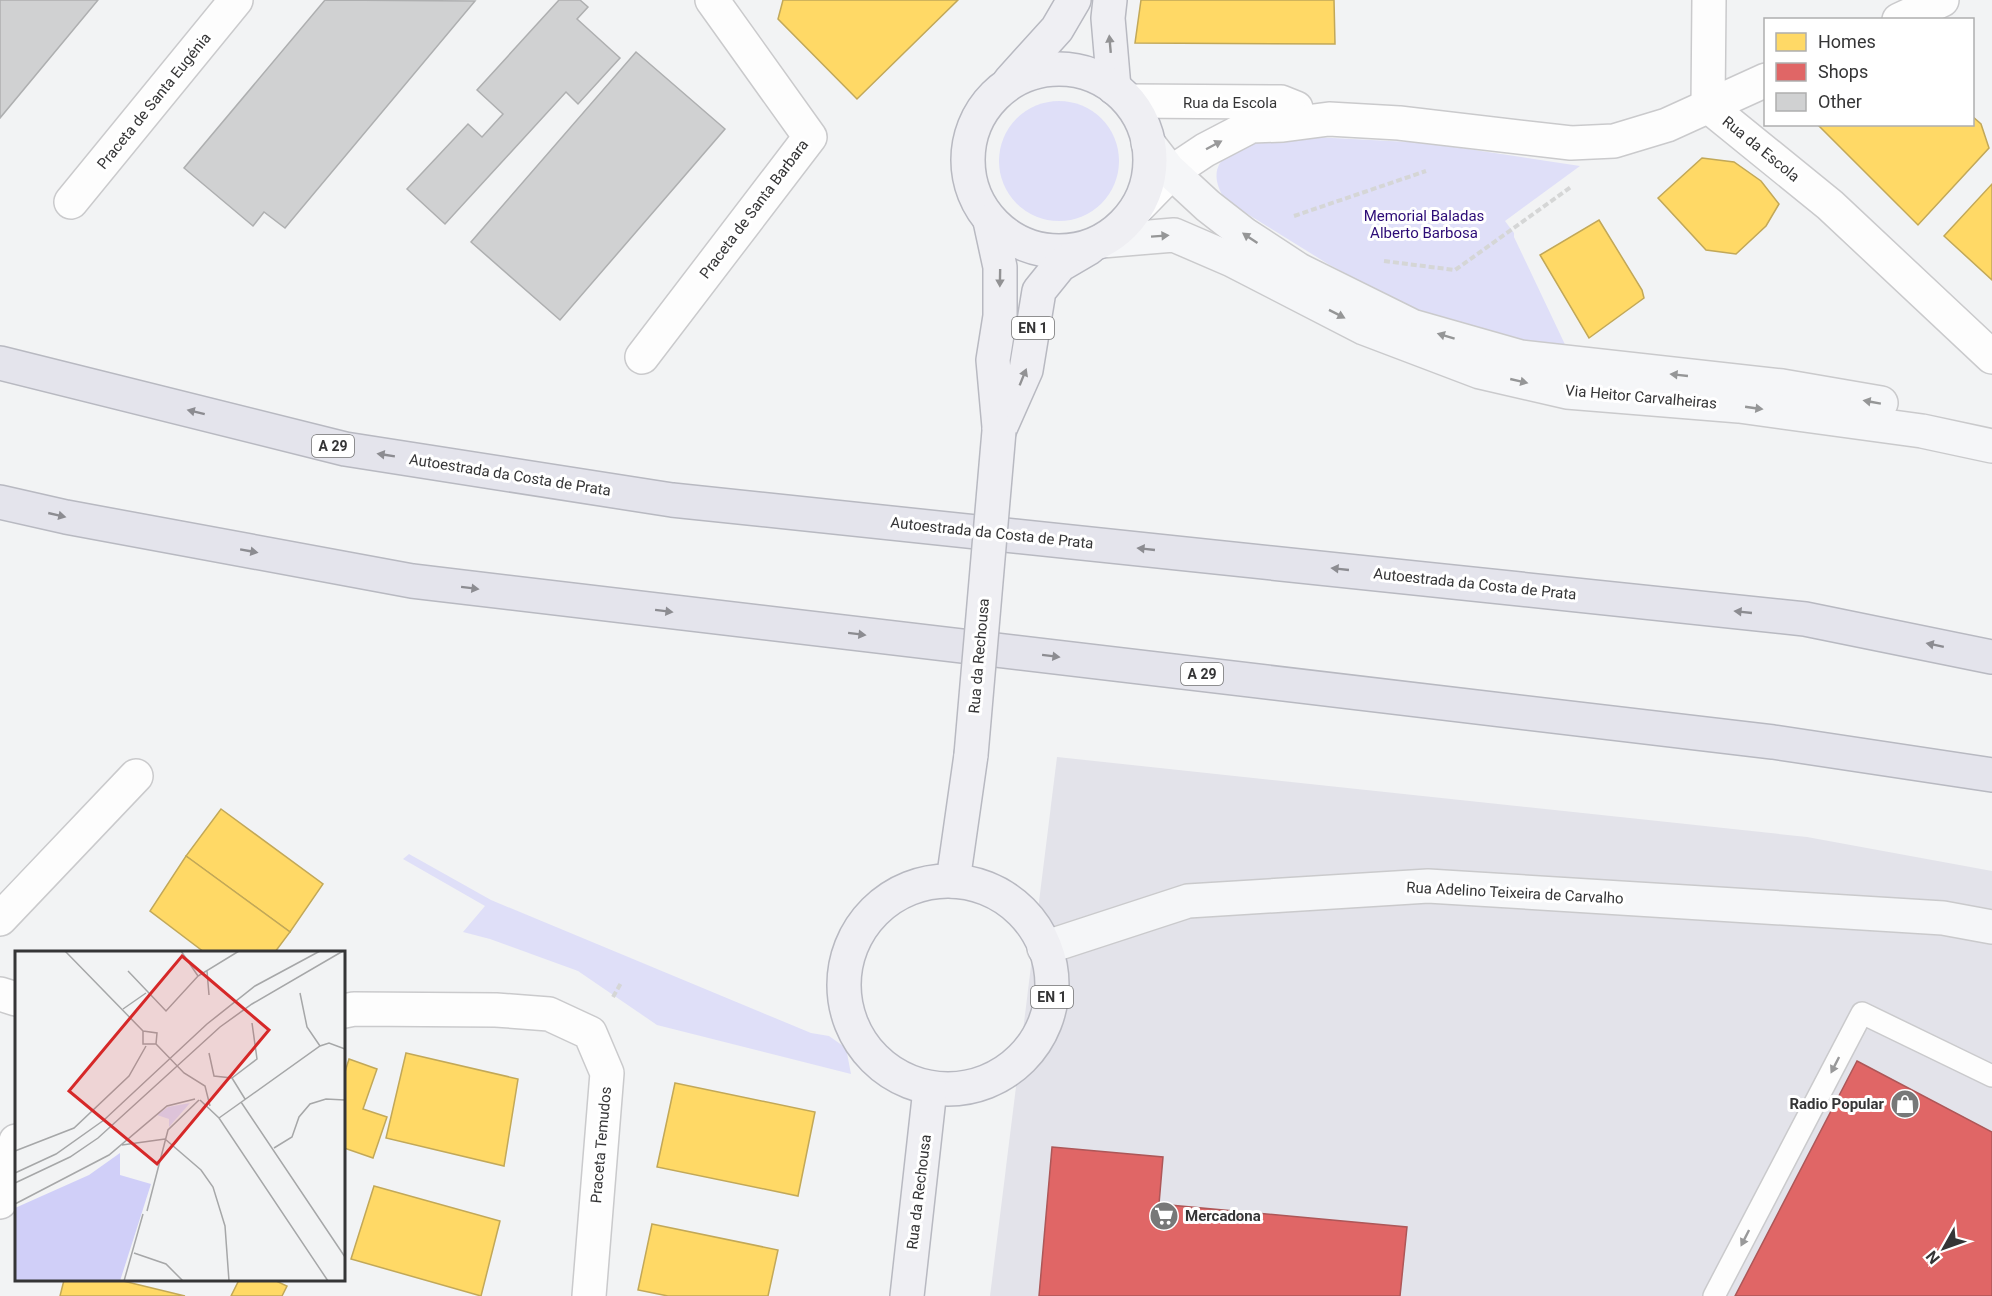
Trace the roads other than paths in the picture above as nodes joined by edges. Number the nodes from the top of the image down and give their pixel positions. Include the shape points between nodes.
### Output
1 (236, 0) edge
2 (712, 0) edge
3 (1074, 0) edge
4 (1110, 0) edge
5 (1709, 0) edge
6 (1942, 0) edge
7 (1903, 18) edge
8 (1764, 81) edge
9 (1007, 85) junction
10 (1121, 95) junction
11 (1708, 106) junction
12 (1329, 120) junction
13 (1148, 143) junction
14 (1172, 172) junction
15 (71, 202) dead end
16 (1137, 208) junction
17 (990, 221) junction
18 (1098, 243) junction
19 (642, 357) dead end
20 (1992, 357) edge
21 (0, 363) edge
22 (1992, 423) edge
23 (999, 431) junction
24 (1992, 447) edge
25 (0, 502) edge
26 (1992, 657) edge
27 (1992, 775) edge
28 (136, 776) dead end
29 (953, 881) junction
30 (0, 920) edge
31 (1992, 927) edge
32 (1044, 948) junction
33 (0, 993) edge
34 (15, 999) edge
35 (345, 1011) edge
36 (1992, 1076) edge
37 (930, 1089) junction
38 (15, 1145) edge
39 (0, 1202) edge
40 (589, 1296) edge
41 (907, 1296) edge
42 (1714, 1296) edge

1 - 15 street, Praceta de Santa Eugénia
2 - 19 street, Praceta de Santa Barbara via 810,137
3 - 9 main road, EN 1 via 1057,29
10 -> 4 main road, EN 1 via 1108,18
5 - 11 street
6 - 7 street
8 - 11 street
9 - 10 main road, EN 1 via 1042,70 1061,69 1098,78
9 - 17 main road, EN 1 via 981,112 968,148 971,186
10 - 12 street, Rua da Escola via 1281,102
10 - 13 main road, EN 1 via 1137,114
11 - 12 street, Rua da Escola via 1667,125 1614,141 1571,143 1399,123
11 - 20 street, Rua da Escola via 1830,205
14 -> 12 street, Rua da Escola via 1251,126
13 - 14 main road, Via Heitor Carvalheiras
13 - 16 main road, EN 1 via 1148,177
14 - 16 street, Rua da Escola
22 -> 14 main road, Via Heitor Carvalheiras via 1782,386 1521,357 1412,326 1272,253 1208,206
16 - 18 main road, EN 1
17 - 18 main road, EN 1 via 1037,249 1066,251
17 -> 23 main road, Rua da Rechousa / EN 1 via 1000,267 1000,316 993,360
23 -> 18 main road, Rua da Rechousa / EN 1 via 1026,370 1039,291 1060,265
18 -> 24 main road, Via Heitor Carvalheiras via 1174,235 1232,260 1364,328 1480,372 1512,380 1567,392 1739,406 1922,431
26 -> 21 highway, Autoestrada da Costa de Prata / A 29 via 1805,619 672,500 345,449
23 - 29 main road, Rua da Rechousa / EN 1, bridge via 971,755
25 -> 27 highway, A 29 via 412,581 1773,742
28 - 30 street
29 - 32 main road, EN 1 via 988,888 1017,906 1038,933
29 - 37 main road, EN 1 via 918,885 886,900 862,925 847,956 843,991 851,1025 870,1055 897,1077
31 - 32 main road, Rua Adelino Teixeira de Carvalho via 1943,918 1428,886 1188,902
32 - 37 main road, EN 1 via 1050,964 1052,997 1043,1030 1023,1058 997,1078 964,1089
33 - 34 street
35 - 40 street, Praceta Temudos via 496,1010 549,1014 591,1033 607,1073
36 -> 42 lane via 1862,1013
37 - 41 main road, Rua da Rechousa
38 - 39 street

